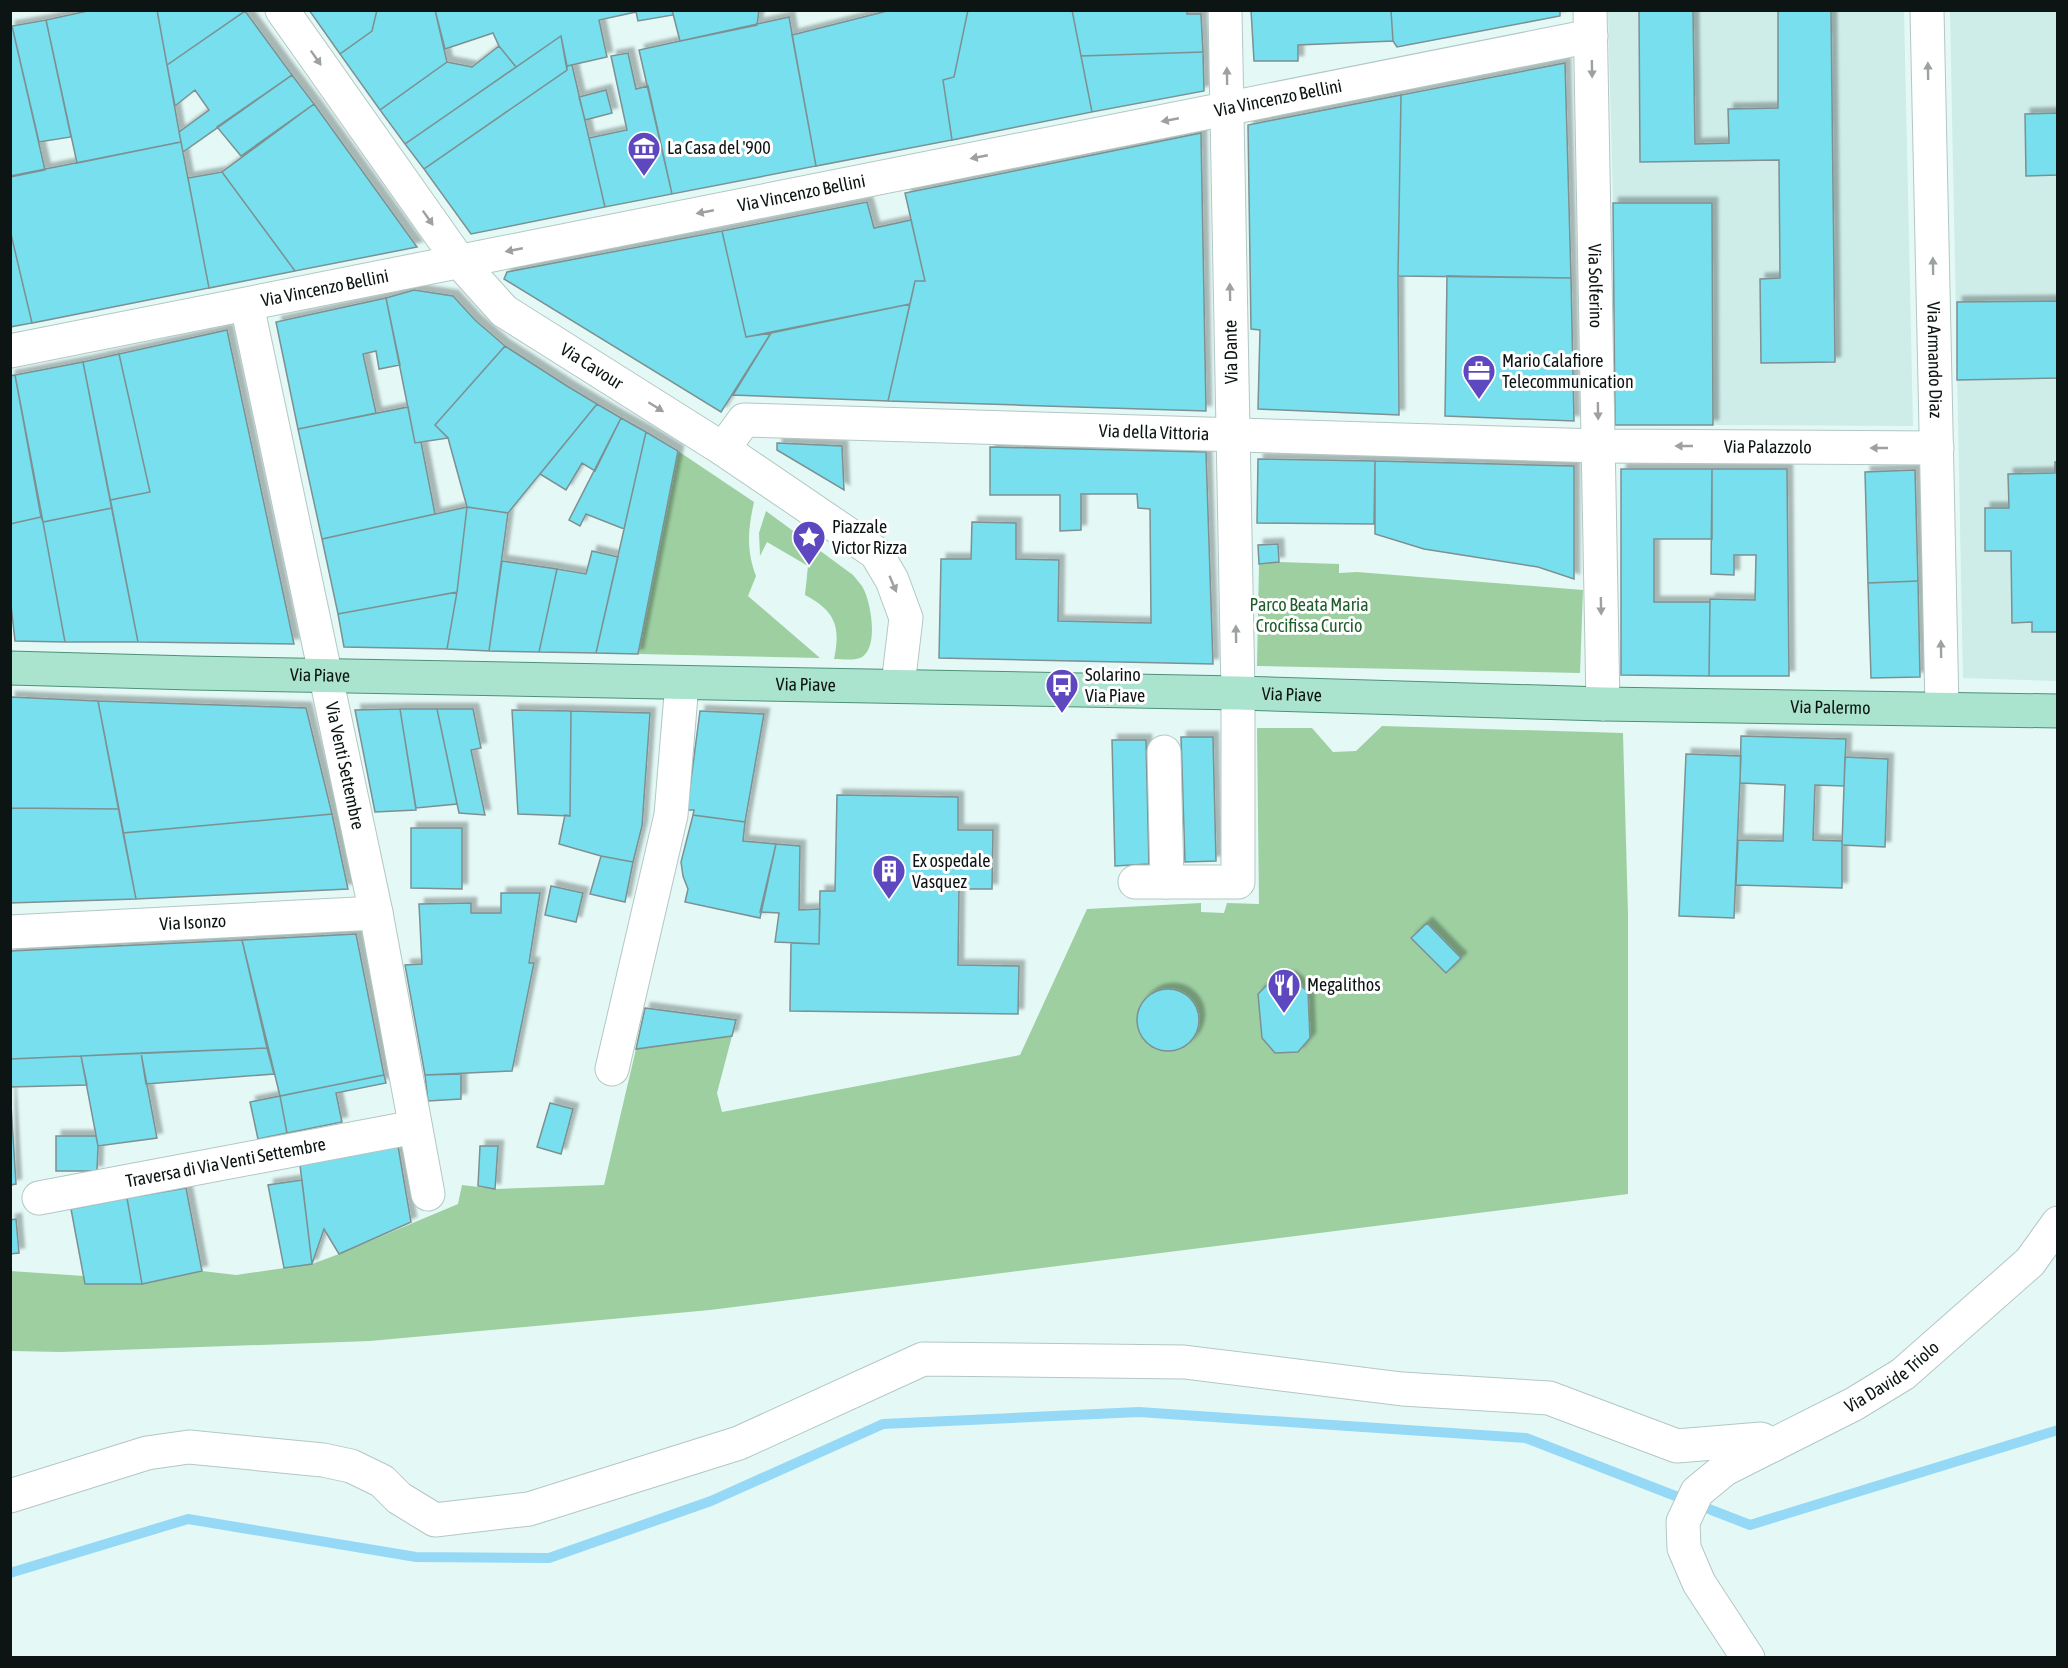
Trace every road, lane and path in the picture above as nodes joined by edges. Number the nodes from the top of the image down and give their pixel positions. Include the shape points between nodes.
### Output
1 (282, 10) edge
2 (1225, 10) edge
3 (1927, 10) edge
4 (1591, 23) edge
5 (1227, 108) junction
6 (459, 261) junction
7 (247, 305) junction
8 (10, 351) edge
9 (1232, 434) junction
10 (1599, 446) junction
11 (1937, 448) junction
12 (723, 449) junction
13 (10, 668) edge
14 (325, 675) junction
15 (682, 682) junction
16 (898, 686) junction
17 (1238, 693) junction
18 (1603, 705) junction
19 (1942, 708) junction
20 (2058, 711) edge
21 (1164, 752) dead end
22 (376, 913) junction
23 (10, 932) edge
24 (612, 1068) dead end
25 (415, 1126) junction
26 (428, 1194) dead end
27 (39, 1197) dead end
28 (2058, 1223) edge
29 (1773, 1445) junction
30 (10, 1496) edge
31 (1748, 1658) edge

1 -> 6 street, Via Cavour
5 -> 2 street, Via Dante
11 -> 3 street, Via Armando Diaz
4 - 5 street, Via Vincenzo Bellini
4 -> 10 street, Via Solferino
5 -> 6 street, Via Vincenzo Bellini
9 -> 5 street, Via Dante
6 - 7 street, Via Vincenzo Bellini
6 -> 12 street, Via Cavour via 504,311
7 - 8 street, Via Vincenzo Bellini
7 - 14 street, Via Venti Settembre
9 - 10 street, Via della Vittoria
9 - 12 street, Via della Vittoria via 744,420
17 -> 9 street, Via Dante
11 -> 10 street, Via Palazzolo
10 -> 18 street, Via Solferino
19 -> 11 street, Via Armando Diaz
12 -> 16 street, Via Cavour via 876,553 892,580 906,618
13 - 14 main road, Via Piave
14 - 15 main road, Via Piave
14 - 22 street, Via Venti Settembre
15 - 16 main road, Via Piave
15 - 24 street via 671,815
16 - 17 main road, Via Piave
17 - 18 main road, Via Piave
17 - 21 street, Via Dante via 1238,882 1151,882
18 - 19 main road, Via Palermo
19 - 20 main road, Via Palermo
22 - 23 street, Via Isonzo
22 - 25 street, Via Venti Settembre
25 - 26 street, Via Venti Settembre
25 - 27 street, Traversa di Via Venti Settembre
28 - 29 street, Via Davide Triolo via 2030,1262 1903,1374
29 - 30 street via 1761,1439 1677,1446 1549,1398 1402,1389 1184,1362 923,1359 739,1443 530,1509 435,1520 399,1498 382,1481 351,1466 189,1447 147,1453
29 - 31 street, Via Davide Triolo via 1725,1469 1697,1492 1683,1522 1684,1548 1700,1583

